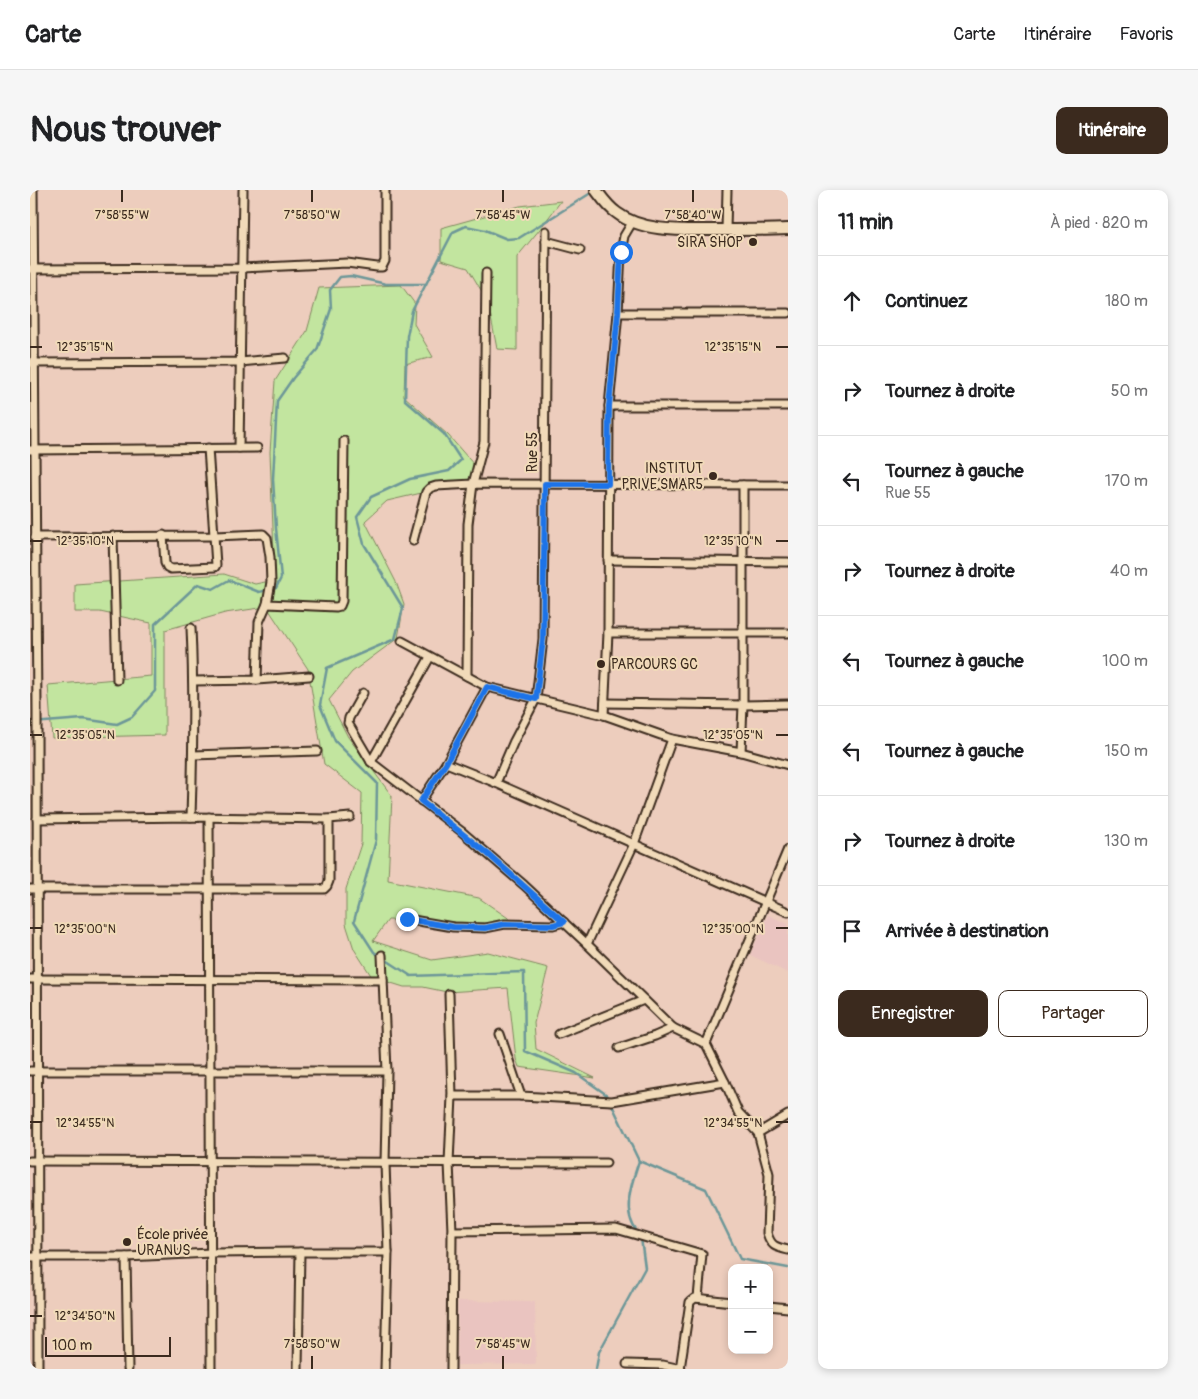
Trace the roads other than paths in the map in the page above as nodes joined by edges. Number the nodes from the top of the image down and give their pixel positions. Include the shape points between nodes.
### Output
1 (32, 190) edge
2 (243, 190) edge
3 (385, 190) edge
4 (596, 190) edge
5 (727, 190) edge
6 (633, 221) junction
7 (726, 230) junction
8 (788, 230) edge
9 (546, 231) dead end
10 (546, 241) junction
11 (580, 250) dead end
12 (242, 268) junction
13 (32, 269) edge
14 (486, 272) dead end
15 (618, 313) junction
16 (788, 313) edge
17 (285, 358) dead end
18 (32, 362) edge
19 (240, 362) junction
20 (609, 406) junction
21 (788, 406) edge
22 (344, 441) dead end
23 (208, 448) junction
24 (239, 448) junction
25 (257, 448) dead end
26 (32, 450) edge
27 (474, 484) junction
28 (545, 484) junction
29 (608, 484) junction
30 (743, 484) junction
31 (788, 484) edge
32 (163, 535) junction
33 (113, 536) junction
34 (214, 536) junction
35 (36, 537) junction
36 (413, 541) dead end
37 (608, 560) junction
38 (743, 561) junction
39 (788, 562) edge
40 (267, 604) junction
41 (191, 628) dead end
42 (608, 633) junction
43 (788, 633) edge
44 (743, 634) junction
45 (33, 635) edge
46 (402, 641) dead end
47 (430, 657) junction
48 (309, 676) dead end
49 (467, 676) junction
50 (117, 680) dead end
51 (257, 680) junction
52 (193, 681) junction
53 (33, 682) edge
54 (487, 687) junction
55 (363, 693) dead end
56 (536, 699) junction
57 (605, 703) junction
58 (788, 704) edge
59 (743, 705) junction
60 (604, 716) junction
61 (672, 739) junction
62 (317, 751) dead end
63 (742, 752) junction
64 (193, 755) junction
65 (371, 762) junction
66 (446, 763) junction
67 (788, 764) edge
68 (496, 783) junction
69 (421, 801) junction
70 (191, 817) junction
71 (209, 817) junction
72 (350, 817) dead end
73 (37, 819) junction
74 (329, 819) junction
75 (634, 844) junction
76 (788, 849) edge
77 (34, 889) edge
78 (210, 889) junction
79 (766, 902) junction
80 (788, 912) edge
81 (407, 919) dead end
82 (564, 922) junction
83 (587, 944) junction
84 (382, 955) dead end
85 (34, 979) edge
86 (210, 979) junction
87 (383, 980) junction
88 (449, 994) dead end
89 (644, 1000) junction
90 (673, 1028) junction
91 (500, 1034) dead end
92 (560, 1034) dead end
93 (706, 1044) junction
94 (619, 1048) dead end
95 (34, 1071) edge
96 (210, 1071) junction
97 (387, 1071) junction
98 (725, 1082) junction
99 (452, 1096) junction
100 (521, 1096) junction
101 (788, 1115) edge
102 (758, 1133) junction
103 (34, 1161) edge
104 (210, 1161) junction
105 (385, 1163) junction
106 (449, 1163) junction
107 (606, 1163) dead end
108 (452, 1232) junction
109 (788, 1250) edge
110 (300, 1252) junction
111 (388, 1252) junction
112 (211, 1253) junction
113 (34, 1257) edge
114 (126, 1257) junction
115 (698, 1298) junction
116 (728, 1302) edge
117 (773, 1306) edge
118 (788, 1308) edge
119 (627, 1364) dead end
120 (38, 1369) edge
121 (128, 1369) edge
122 (212, 1369) edge
123 (298, 1369) edge
124 (385, 1369) edge
125 (451, 1369) edge
126 (680, 1369) edge

1 - 13 street
2 - 12 street
3 - 12 street via 385,262 382,266 347,263
4 - 6 main road via 617,214
5 - 7 street
6 - 7 main road via 676,230
6 - 15 street via 624,236 621,252
7 - 8 main road
9 - 10 street, Rue 55
10 - 11 street
10 - 28 street, Rue 55
12 - 13 street
12 - 19 street
13 - 18 street
14 - 27 street via 484,442
15 - 16 street
15 - 20 street
17 - 19 street
18 - 19 street
18 - 26 street
19 - 24 street
20 - 21 street
20 - 29 street
22 - 40 street via 340,606
23 - 24 street
23 - 26 street
23 - 34 street
24 - 25 street
26 - 35 street
27 - 28 street
27 - 36 street via 430,488 426,492
27 - 49 street via 468,524
28 - 29 street
28 - 56 street, Rue 55 via 543,639
29 - 30 street
29 - 37 street
30 - 31 street
30 - 38 street
32 - 33 street
32 - 34 street
32 - 34 street via 165,563 171,569 215,567
33 - 35 street
33 - 50 street
34 - 40 street via 263,534 267,538 271,582
35 - 45 street
37 - 38 street
37 - 42 street
38 - 39 street
38 - 44 street
40 - 51 street via 259,622
41 - 52 street
42 - 44 street
42 - 57 street
43 - 44 street
44 - 59 street
45 - 53 street
46 - 47 street
47 - 49 street
47 - 65 street
48 - 51 street
49 - 54 street
51 - 52 street
52 - 64 street
53 - 73 street via 37,710
54 - 56 street
54 - 66 street
55 - 65 street via 348,723
56 - 60 street
56 - 68 street, Rue 55
57 - 59 street
57 - 60 street
58 - 59 street
59 - 63 street
60 - 61 street
61 - 63 street
61 - 75 street
62 - 64 street
63 - 67 street
64 - 70 street
65 - 69 street
66 - 68 street
66 - 69 street
68 - 75 street
69 - 82 street via 482,849
70 - 71 street
70 - 73 street
71 - 74 street
71 - 78 street
72 - 74 street
73 - 77 street
74 - 78 street via 329,881 324,889
75 - 79 street
75 - 83 street
76 - 79 street
77 - 78 street
77 - 85 street
78 - 86 street
79 - 80 street
79 - 93 street
81 - 82 street via 453,927 485,928
82 - 83 street
83 - 89 street
84 - 87 street
85 - 86 street
85 - 95 street
86 - 87 street
86 - 96 street
87 - 97 street
88 - 99 street
89 - 90 street
89 - 92 street
90 - 93 street
90 - 94 street
91 - 100 street
93 - 98 street
95 - 96 street
95 - 103 street
96 - 97 street
96 - 104 street
97 - 105 street
98 - 100 street via 612,1101
98 - 102 street via 738,1112
99 - 100 street
99 - 106 street
101 - 102 street
102 - 109 street via 769,1174 767,1233 774,1246
103 - 104 street
103 - 113 street
104 - 105 street
104 - 112 street
105 - 106 street
105 - 111 street
106 - 107 street
106 - 108 street
108 - 115 street via 616,1229 702,1254
108 - 125 street
110 - 111 street
110 - 112 street
110 - 123 street
111 - 124 street
112 - 114 street
112 - 122 street
113 - 114 street
113 - 120 street
114 - 121 street
115 - 116 street
115 - 126 street via 690,1302
117 - 118 street
119 - 126 street

